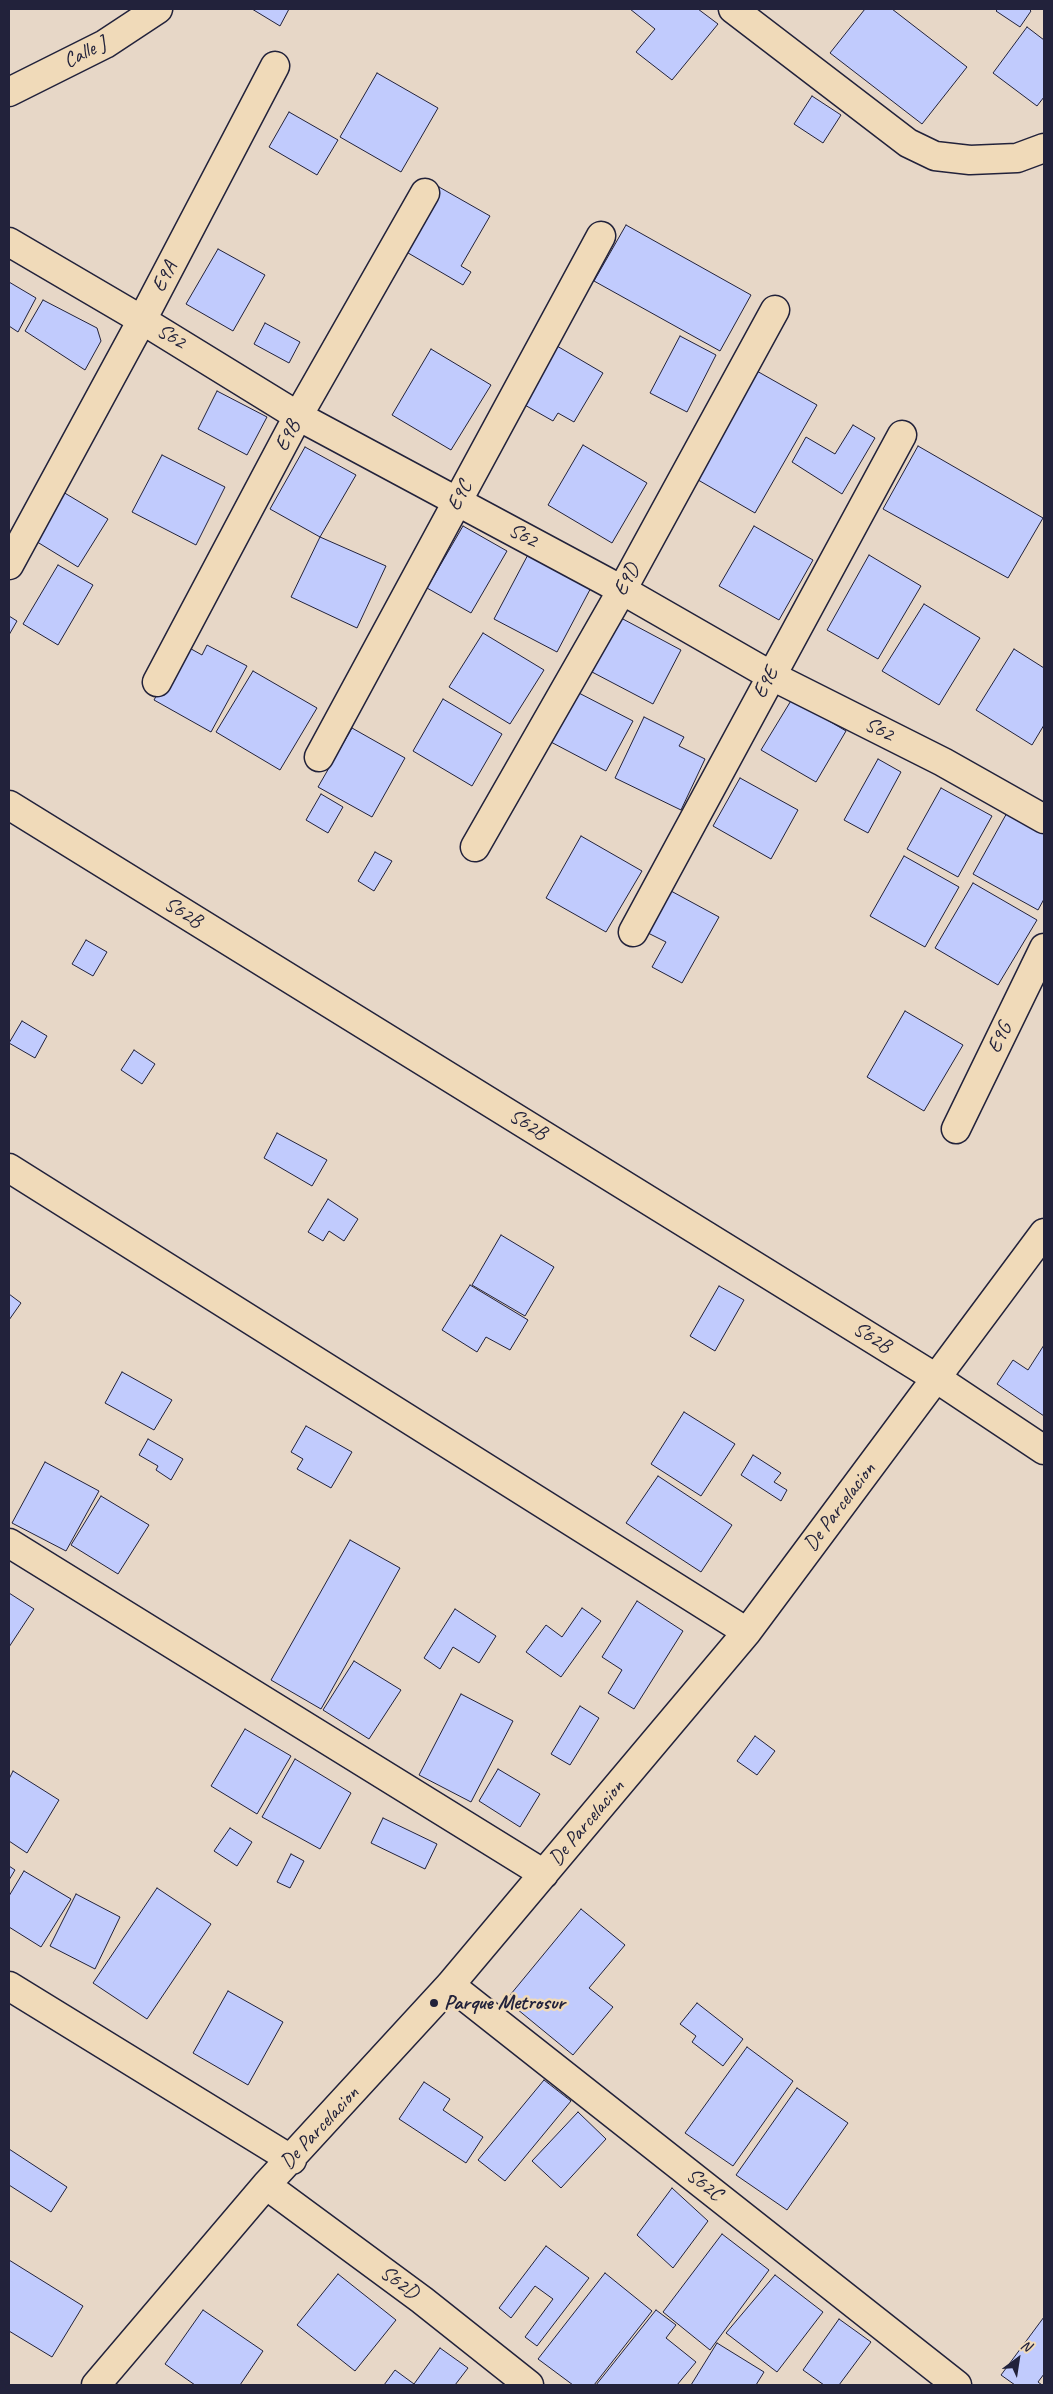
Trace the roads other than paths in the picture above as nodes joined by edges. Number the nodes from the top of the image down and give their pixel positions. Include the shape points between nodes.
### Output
1 (158, 9) edge
2 (733, 9) edge
3 (275, 66) dead end
4 (9, 92) edge
5 (1044, 148) edge
6 (425, 193) dead end
7 (602, 236) dead end
8 (9, 242) edge
9 (775, 310) dead end
10 (142, 320) junction
11 (298, 416) junction
12 (902, 435) dead end
13 (458, 501) junction
14 (9, 566) edge
15 (622, 590) junction
16 (770, 675) junction
17 (157, 682) dead end
18 (319, 757) dead end
19 (9, 805) edge
20 (1044, 820) edge
21 (475, 847) dead end
22 (633, 932) dead end
23 (1044, 948) edge
24 (956, 1128) dead end
25 (9, 1168) edge
26 (1044, 1233) edge
27 (936, 1378) junction
28 (1044, 1450) edge
29 (9, 1543) edge
30 (747, 1632) junction
31 (544, 1874) junction
32 (450, 1985) junction
33 (9, 1986) edge
34 (292, 2160) junction
35 (266, 2185) junction
36 (96, 2385) edge
37 (529, 2385) edge
38 (957, 2385) edge

1 - 4 street, Calle J via 105,44
2 - 5 street via 908,143 935,156 970,160 1017,158
3 - 10 street, E9A
6 - 11 street, E9B
7 - 13 street, E9C
8 - 10 street, S62
9 - 15 street, E9D
10 - 11 street, S62
10 - 14 street, E9A
11 - 13 street, S62
11 - 17 street, E9B
12 - 16 street, E9E
13 - 15 street, S62
13 - 18 street, E9C
15 - 16 street, S62
15 - 21 street, E9D
16 - 20 street, S62 via 943,762
16 - 22 street, E9E
19 - 27 street, S62B
23 - 24 street, E9G
25 - 30 street
26 - 27 street, De Parcelacion
27 - 28 street, S62B
27 - 30 street, De Parcelacion
29 - 31 street
30 - 31 street, De Parcelacion
31 - 32 street, De Parcelacion
32 - 34 street, De Parcelacion
32 - 38 street, S62C
33 - 34 street
34 - 35 street, De Parcelacion
35 - 36 street, De Parcelacion
35 - 37 street, S62D via 422,2300

